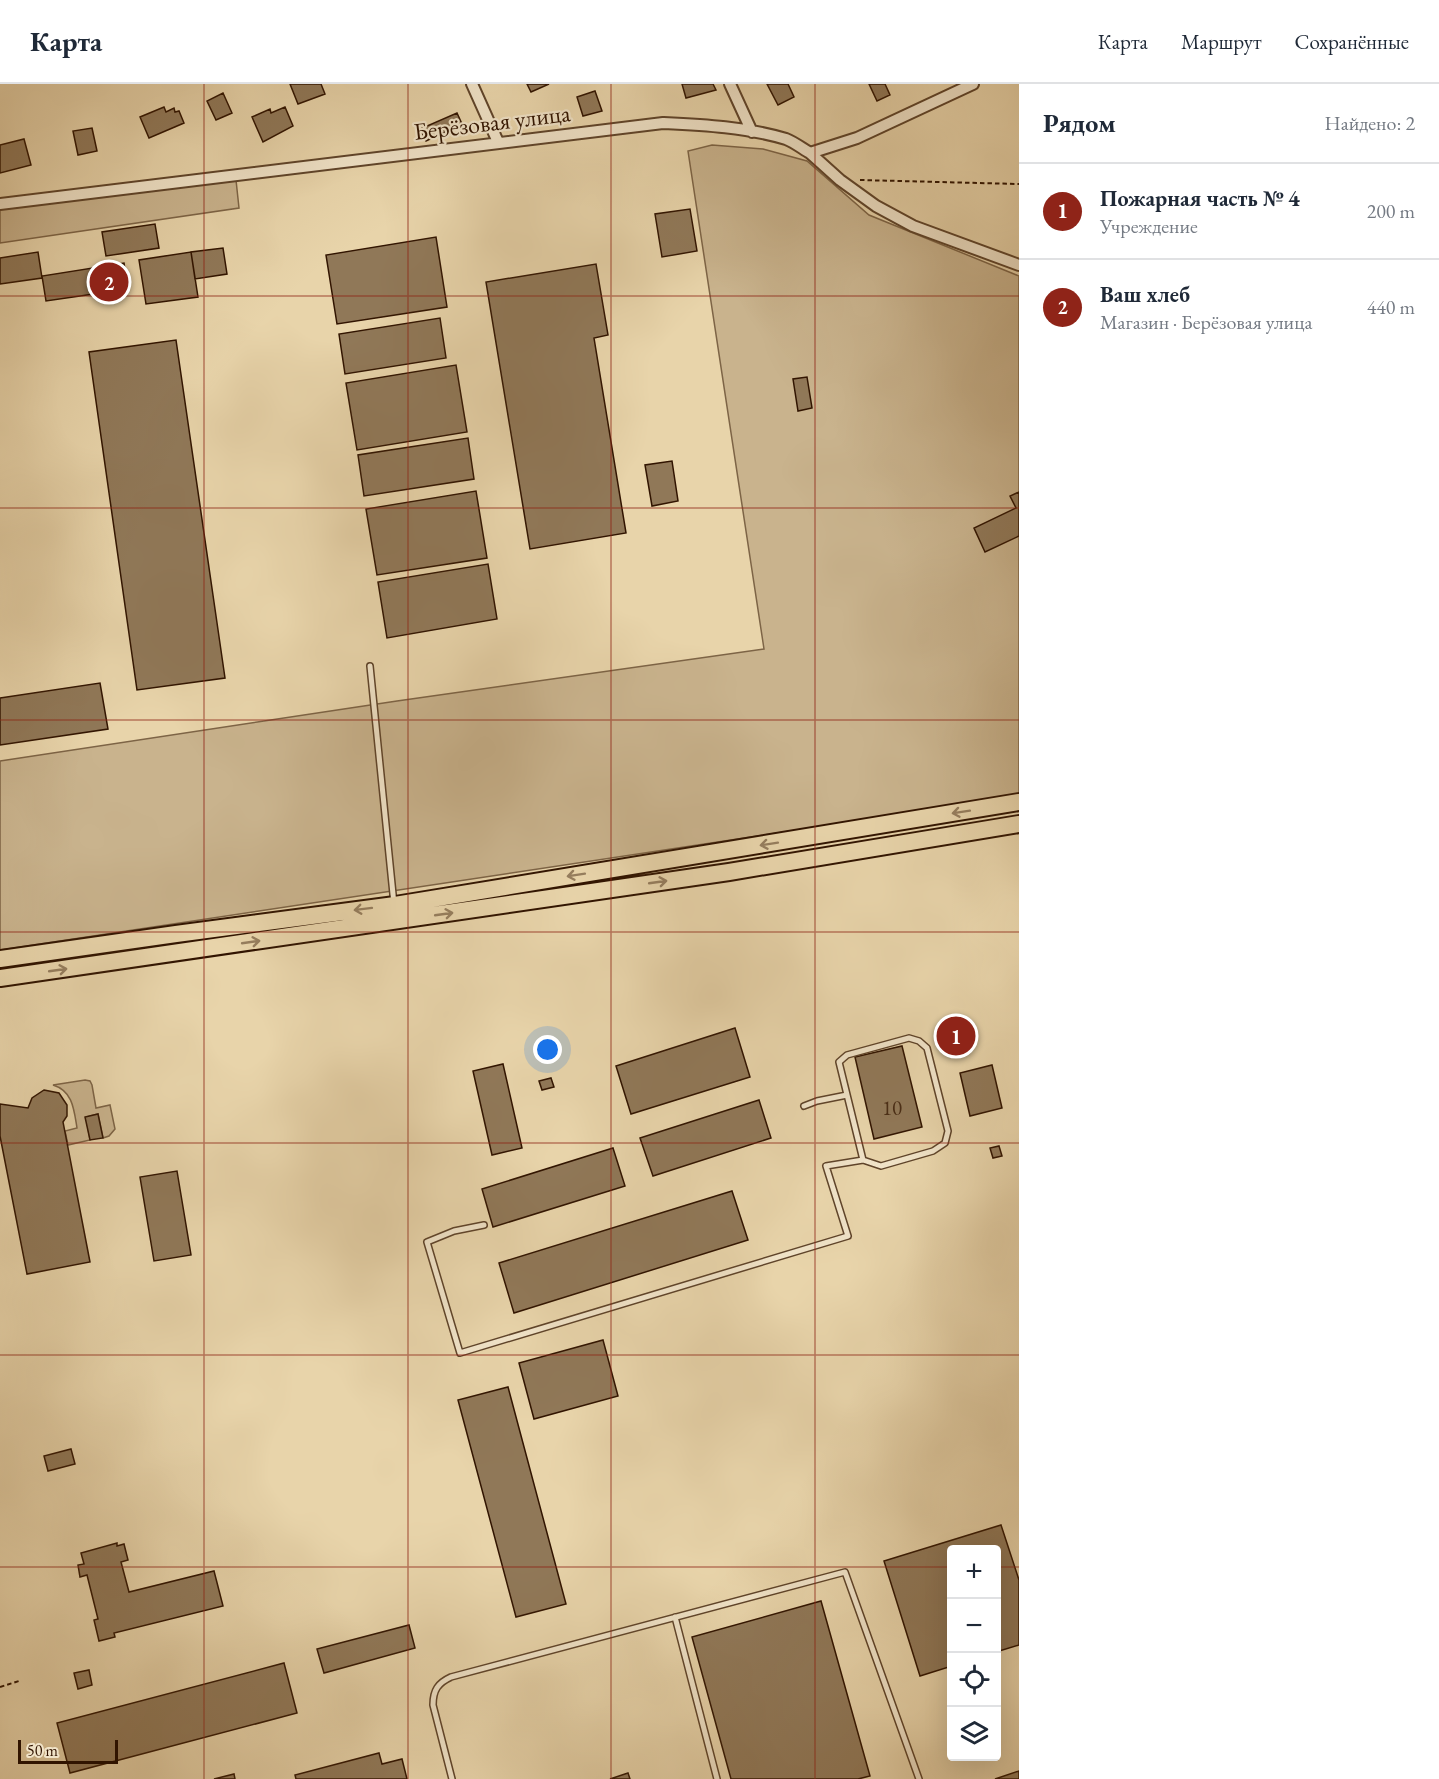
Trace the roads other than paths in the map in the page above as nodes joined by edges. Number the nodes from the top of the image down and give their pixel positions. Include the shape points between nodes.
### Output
1 (472, 84) edge
2 (730, 84) edge
3 (973, 84) edge
4 (752, 132) junction
5 (498, 142) junction
6 (810, 153) junction
7 (0, 204) edge
8 (1019, 265) edge
9 (369, 666) dead end
10 (1019, 802) edge
11 (1019, 824) edge
12 (395, 905) junction
13 (0, 959) edge
14 (0, 978) edge
15 (847, 1095) junction
16 (804, 1106) dead end
17 (863, 1160) junction
18 (483, 1225) dead end
19 (675, 1617) junction
20 (452, 1779) edge
21 (717, 1779) edge
22 (919, 1779) edge

1 - 5 street
2 - 4 street
3 - 6 street via 857,138
4 - 5 street, Берёзовая улица via 663,123
4 - 6 street, Берёзовая улица via 788,140
5 - 7 street, Берёзовая улица
6 - 8 street, Берёзовая улица via 876,206 913,226
9 - 12 lane
10 -> 12 main road
14 -> 11 main road via 729,872
12 -> 13 main road
15 - 16 lane
15 - 17 lane
15 - 17 lane via 839,1062 847,1055 909,1038 927,1048 948,1131 945,1143 933,1151 881,1166
17 - 18 lane via 826,1166 848,1236 460,1353 427,1242
19 - 20 lane via 442,1681 436,1687 433,1705
19 - 21 lane
19 - 22 lane via 845,1572

